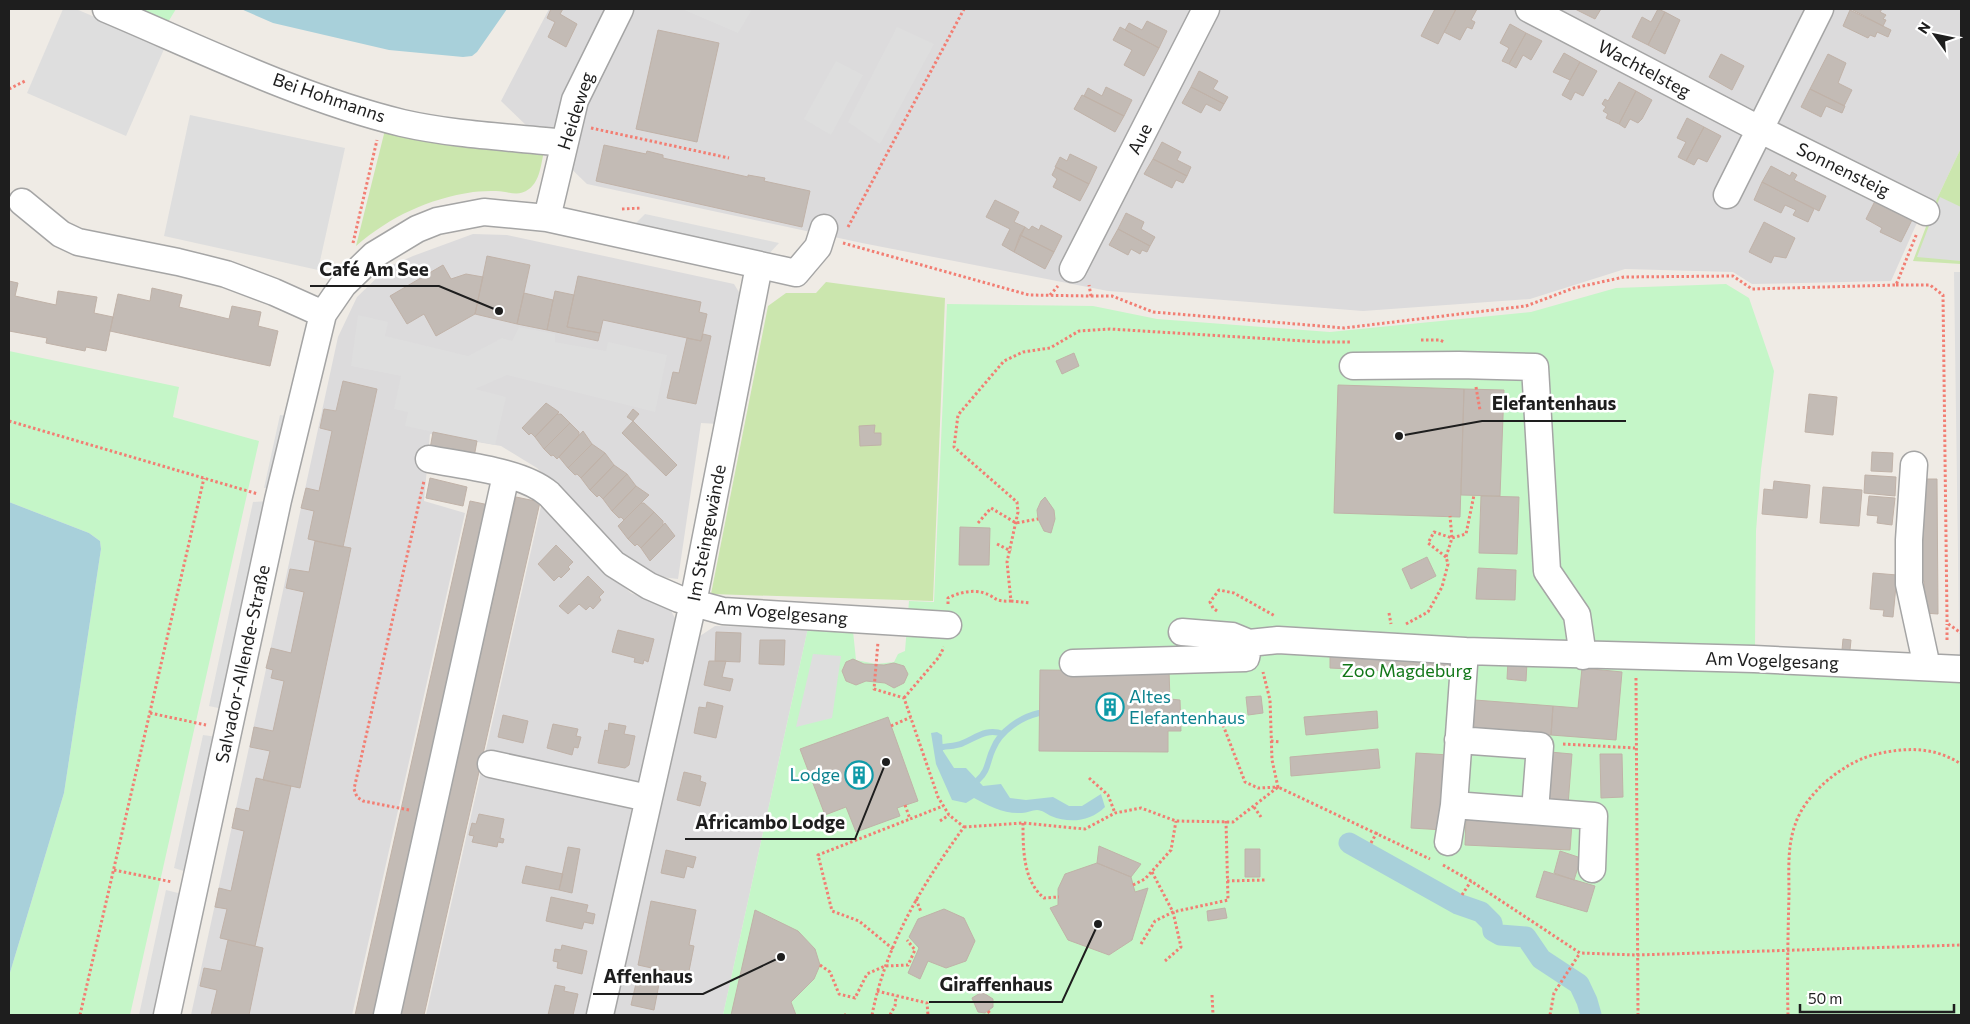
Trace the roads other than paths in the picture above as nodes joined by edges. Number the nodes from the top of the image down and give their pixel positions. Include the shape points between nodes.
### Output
1 (106, 9) edge
2 (620, 9) edge
3 (1206, 9) edge
4 (1529, 9) edge
5 (1820, 9) edge
6 (1759, 129) junction
7 (566, 133) junction
8 (1727, 195) dead end
9 (22, 202) dead end
10 (1926, 212) road end
11 (547, 218) junction
12 (827, 239) road end
13 (759, 266) junction
14 (1073, 269) road end
15 (323, 314) junction
16 (1352, 354) road end
17 (429, 458) road end
18 (1914, 465) dead end
19 (506, 475) junction
20 (693, 603) junction
21 (948, 625) road end
22 (1182, 632) dead end
23 (1249, 643) junction
24 (1465, 651) junction
25 (1583, 656) junction
26 (1074, 663) dead end
27 (1927, 667) junction
28 (1961, 669) edge
29 (1458, 740) junction
30 (492, 764) dead end
31 (648, 798) junction
32 (1454, 806) junction
33 (1536, 811) junction
34 (1439, 855) road end
35 (1592, 869) dead end
36 (167, 1015) edge
37 (387, 1015) edge
38 (600, 1015) edge

1 - 7 street, Bei Hohmanns via 304,92 382,117 429,127
2 - 7 street, Heideweg via 579,90
3 - 14 street, Aue
4 - 6 street, Wachtelsteg
5 - 6 street
6 - 8 street
6 - 10 street, Sonnensteig
7 - 11 street, Heideweg
9 - 15 street via 54,229 78,242 226,274
11 - 13 street
11 - 15 street, Salvador-Allende-Straße via 484,212 452,217 417,228 388,244 361,265
12 - 13 street via 796,272
13 - 20 street, Im Steingewände
15 - 36 street, Salvador-Allende-Straße via 278,500
16 - 25 street via 1535,368 1547,571 1577,615
17 - 19 street, Am Vogelgesang
18 - 27 street via 1909,584
19 - 20 street, Am Vogelgesang via 533,483 546,491 597,548 624,572 664,594
19 - 37 street
20 - 21 street, Am Vogelgesang via 723,611
20 - 31 street, Im Steingewände
22 - 23 street via 1232,636
23 - 24 street, Am Vogelgesang via 1278,640
23 - 26 street via 1246,658
24 - 25 street, Am Vogelgesang
24 - 29 street
25 - 27 street, Am Vogelgesang
27 - 28 street, Am Vogelgesang
29 - 32 street
29 - 33 street via 1540,746
30 - 31 street
31 - 38 street, Im Steingewände
32 - 33 street
32 - 34 street
33 - 35 street via 1594,816

